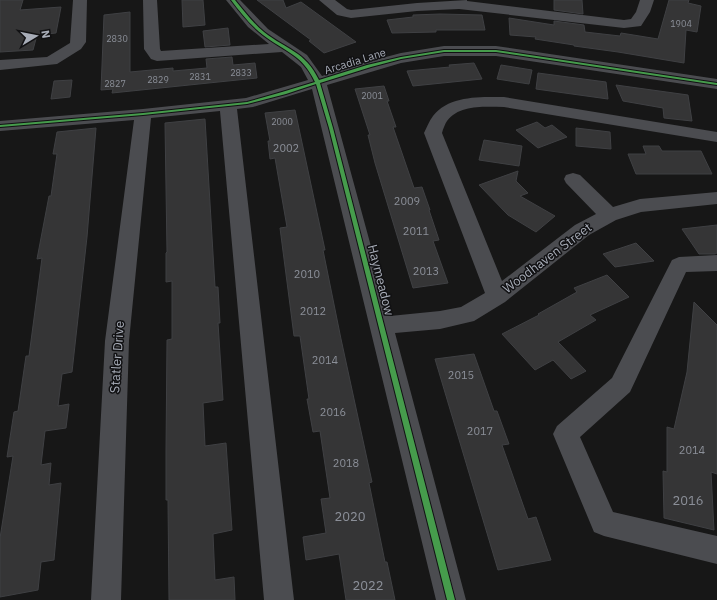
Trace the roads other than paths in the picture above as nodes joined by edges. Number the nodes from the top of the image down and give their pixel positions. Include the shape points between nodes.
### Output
1 (80, 0) edge
2 (150, 0) edge
3 (233, 0) edge
4 (326, 0) edge
5 (647, 0) edge
6 (459, 3) edge
7 (286, 47) junction
8 (0, 65) edge
9 (317, 83) junction
10 (717, 84) edge
11 (228, 105) junction
12 (143, 114) junction
13 (0, 126) edge
14 (717, 136) edge
15 (573, 179) dead end
16 (717, 198) edge
17 (609, 215) junction
18 (717, 263) edge
19 (497, 296) junction
20 (381, 326) junction
21 (717, 550) edge
22 (106, 600) edge
23 (279, 600) edge
24 (451, 600) edge

1 - 8 street via 76,46 51,61
2 - 7 street via 152,49 157,56
3 - 7 street, Haymeadow via 267,36
4 - 6 street via 342,12 352,14
5 - 6 street via 636,23 624,24
7 - 9 street, Haymeadow via 305,62
9 - 10 street, Arcadia Lane via 401,58 444,51 480,50
9 - 11 street, Arcadia Lane via 284,94
9 - 20 street, Haymeadow via 331,128
11 - 12 street, Arcadia Lane
11 - 23 street
12 - 13 street, Arcadia Lane
12 - 22 street, Statler Drive via 117,341
14 - 19 street via 504,102 478,102 457,106 440,118 433,133
15 - 17 street
16 - 17 street, Woodhaven Street via 640,206
17 - 19 street, Woodhaven Street via 582,230
18 - 21 street via 679,265 621,385 566,434 604,522
19 - 20 street, Woodhaven Street via 466,315
20 - 24 street, Haymeadow

